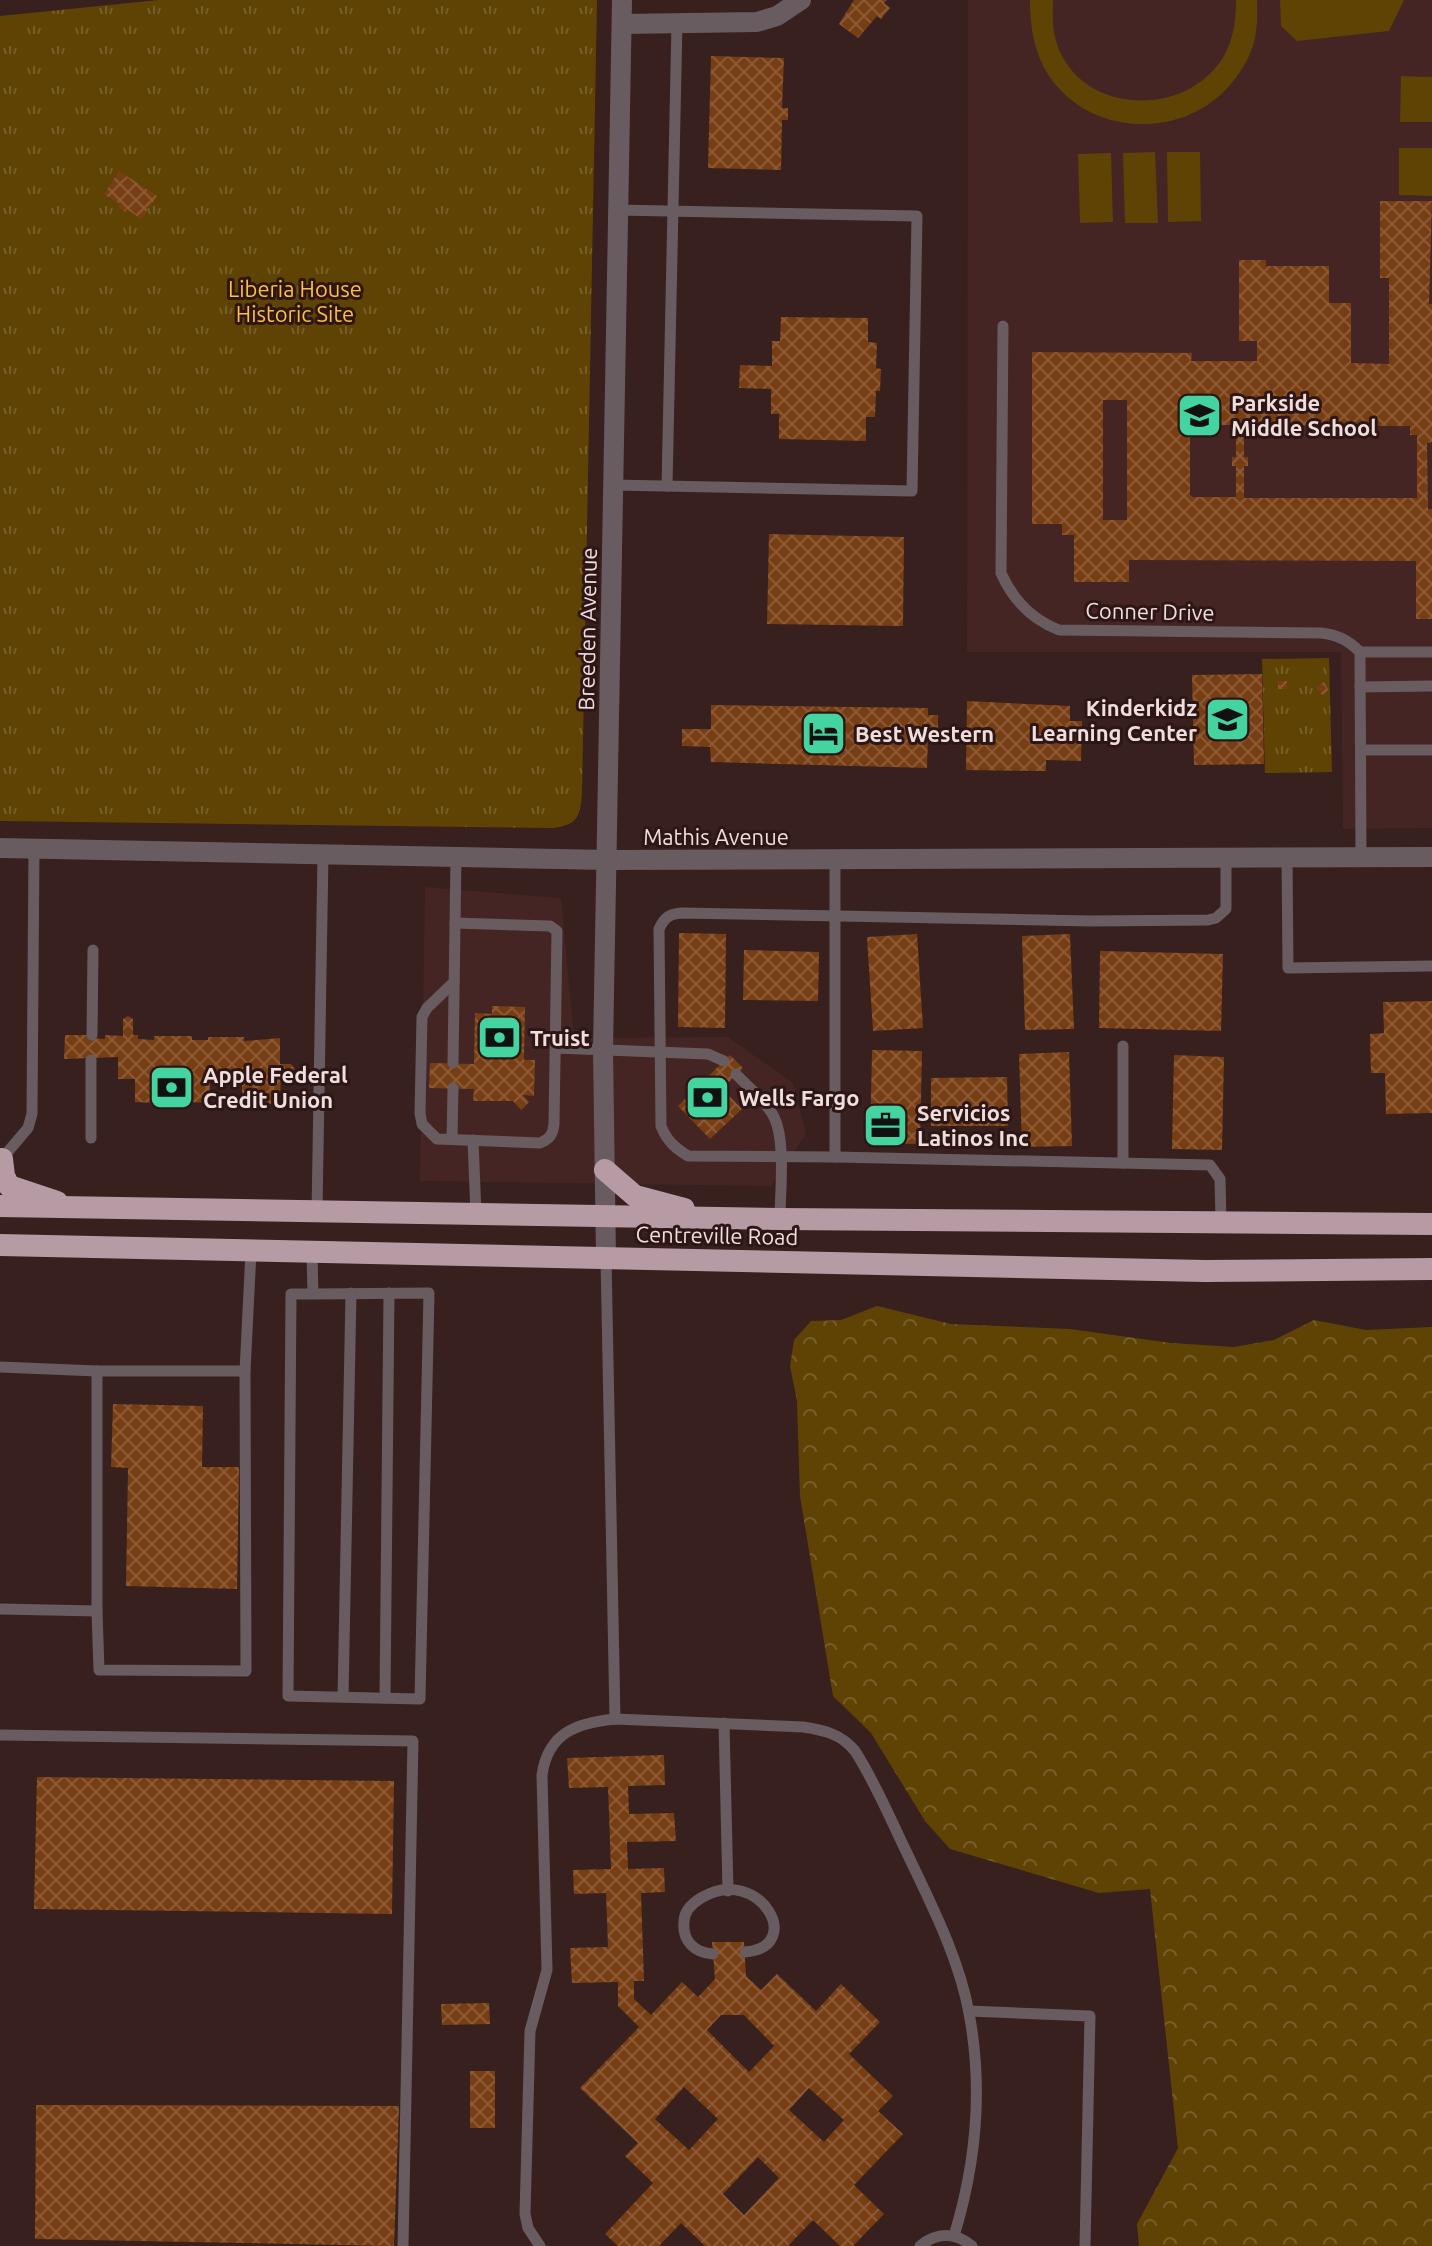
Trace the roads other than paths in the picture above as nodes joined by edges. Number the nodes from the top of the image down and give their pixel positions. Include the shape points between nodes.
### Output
1 (622, 0) edge
2 (801, 0) edge
3 (677, 23) junction
4 (622, 24) junction
5 (618, 210) junction
6 (672, 211) junction
7 (1003, 326) dead end
8 (613, 485) junction
9 (667, 486) junction
10 (1360, 652) junction
11 (1432, 652) edge
12 (1432, 686) edge
13 (1360, 687) junction
14 (1361, 750) junction
15 (1432, 750) edge
16 (0, 848) edge
17 (34, 848) junction
18 (323, 854) junction
19 (456, 857) junction
20 (1361, 857) junction
21 (1432, 857) edge
22 (1226, 858) junction
23 (1287, 858) junction
24 (835, 859) junction
25 (607, 860) junction
26 (836, 916) junction
27 (455, 923) junction
28 (93, 950) dead end
29 (1432, 966) edge
30 (454, 982) junction
31 (92, 1035) dead end
32 (1123, 1046) dead end
33 (556, 1048) junction
34 (603, 1049) junction
35 (661, 1051) junction
36 (91, 1060) dead end
37 (724, 1061) dead end
38 (453, 1063) dead end
39 (736, 1074) dead end
40 (453, 1088) dead end
41 (91, 1138) dead end
42 (452, 1139) junction
43 (473, 1140) junction
44 (780, 1156) junction
45 (835, 1157) junction
46 (1, 1160) edge
47 (1123, 1163) junction
48 (605, 1170) junction
49 (0, 1206) edge
50 (73, 1208) junction
51 (317, 1212) junction
52 (476, 1214) junction
53 (605, 1216) junction
54 (720, 1218) junction
55 (780, 1219) junction
56 (1221, 1221) junction
57 (1432, 1224) edge
58 (0, 1245) edge
59 (251, 1252) junction
60 (312, 1253) junction
61 (606, 1258) junction
62 (1432, 1269) edge
63 (351, 1293) junction
64 (389, 1293) junction
65 (313, 1294) junction
66 (0, 1367) edge
67 (97, 1371) junction
68 (245, 1371) junction
69 (0, 1609) edge
70 (97, 1611) junction
71 (343, 1697) junction
72 (385, 1698) junction
73 (615, 1719) junction
74 (724, 1723) junction
75 (0, 1735) edge
76 (728, 1891) junction
77 (745, 1952) dead end
78 (713, 1954) dead end
79 (969, 2011) junction
80 (954, 2236) junction
81 (403, 2246) edge
82 (540, 2246) edge
83 (920, 2246) edge
84 (972, 2246) edge
85 (1085, 2246) edge

1 - 4 street, Breeden Avenue
2 - 3 street via 762,21
3 - 4 street
3 - 6 lane
4 - 5 street, Breeden Avenue
5 - 6 lane
5 - 8 street, Breeden Avenue
6 - 9 lane
6 - 9 lane via 917,216 912,491
7 - 10 lane, Conner Drive via 1001,573 1027,612 1059,630 1321,633 1348,640
8 - 9 lane
8 - 25 street, Breeden Avenue
10 - 11 lane
10 - 13 lane
12 - 13 lane
13 - 14 lane
14 - 15 lane
14 - 20 lane
16 - 17 street, Mathis Avenue
17 - 18 street, Mathis Avenue
17 - 46 lane via 32,1114 28,1128
18 - 19 street, Mathis Avenue
18 - 51 lane
19 - 25 street, Mathis Avenue
19 - 27 lane
20 - 21 street, Mathis Avenue
20 - 23 street, Mathis Avenue
22 - 23 street, Mathis Avenue
22 - 24 street, Mathis Avenue
22 - 26 lane via 1226,909 1208,920
23 - 29 lane via 1288,968
24 - 25 street, Mathis Avenue
24 - 26 lane
25 - 34 street, Breeden Avenue
26 - 35 lane via 681,913 663,920
26 - 45 lane
27 - 30 lane
27 - 33 lane via 550,926 557,931
28 - 31 lane
30 - 38 lane
30 - 42 lane via 427,1008 420,1027 422,1124 437,1139
32 - 47 lane
33 - 34 lane
33 - 43 lane via 551,1137 540,1143
34 - 35 lane
34 - 48 street, Breeden Avenue
35 - 37 lane via 708,1054
35 - 44 lane via 661,1126 676,1149 688,1156
36 - 41 lane
39 - 44 lane via 776,1121
40 - 42 lane
42 - 43 lane
43 - 52 lane
44 - 45 lane
44 - 55 lane
45 - 47 lane
46 - 50 highway via 9,1186
47 - 56 lane via 1210,1165 1220,1179
48 - 53 street, Breeden Avenue
48 - 54 highway via 635,1196
49 - 50 highway, Centreville Road
50 - 51 highway, Centreville Road
51 - 52 highway, Centreville Road
52 - 53 highway, Centreville Road
53 - 54 highway, Centreville Road
53 - 61 street, Breeden Avenue
54 - 55 highway, Centreville Road
55 - 56 highway, Centreville Road
56 - 57 highway, Centreville Road
58 - 59 highway, Centreville Road
59 - 60 highway, Centreville Road
59 - 68 lane
60 - 61 highway, Centreville Road
60 - 65 lane
61 - 62 highway, Centreville Road via 1205,1271
61 - 73 lane
63 - 64 lane
63 - 65 lane
63 - 71 lane
64 - 72 lane
64 - 72 lane via 429,1293 420,1699
65 - 71 lane via 291,1294 288,1696
66 - 67 lane
67 - 68 lane
67 - 70 lane
68 - 70 lane via 246,1671 99,1670
69 - 70 lane
71 - 72 lane
73 - 74 lane
73 - 82 lane via 568,1731 544,1760 547,1970 530,2031 525,2214
74 - 76 lane
74 - 79 lane via 814,1728 849,1743 935,1911
75 - 81 lane via 413,1741
76 - 77 lane via 760,1899 773,1920 770,1939
76 - 78 lane via 700,1898 684,1918 690,1945
79 - 80 lane via 976,2124
79 - 85 lane via 1090,2016
80 - 83 lane via 937,2236
80 - 84 lane

